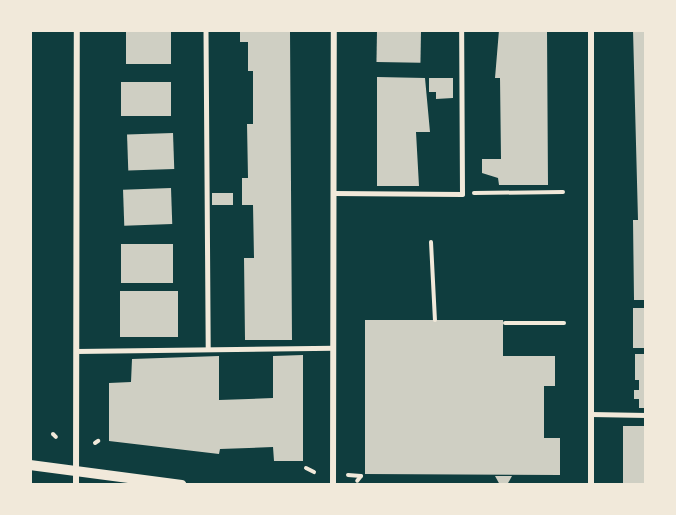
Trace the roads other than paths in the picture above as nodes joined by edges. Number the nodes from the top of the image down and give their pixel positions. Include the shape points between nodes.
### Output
1 (76, 30) edge
2 (206, 30) edge
3 (334, 30) edge
4 (461, 30) edge
5 (591, 30) edge
6 (334, 193) junction
7 (207, 348) junction
8 (333, 348) junction
9 (76, 351) junction
10 (591, 414) junction
11 (646, 415) edge
12 (30, 465) edge
13 (76, 471) junction
14 (76, 485) edge
15 (182, 485) edge
16 (333, 485) edge
17 (591, 485) edge

1 - 9 street
2 - 7 lane
3 - 6 street
4 - 6 lane via 462,194
5 - 10 street
6 - 8 street
7 - 8 lane
7 - 9 lane
8 - 16 street
9 - 13 street
10 - 11 lane
10 - 17 street
12 - 13 street
13 - 14 street
13 - 15 street

